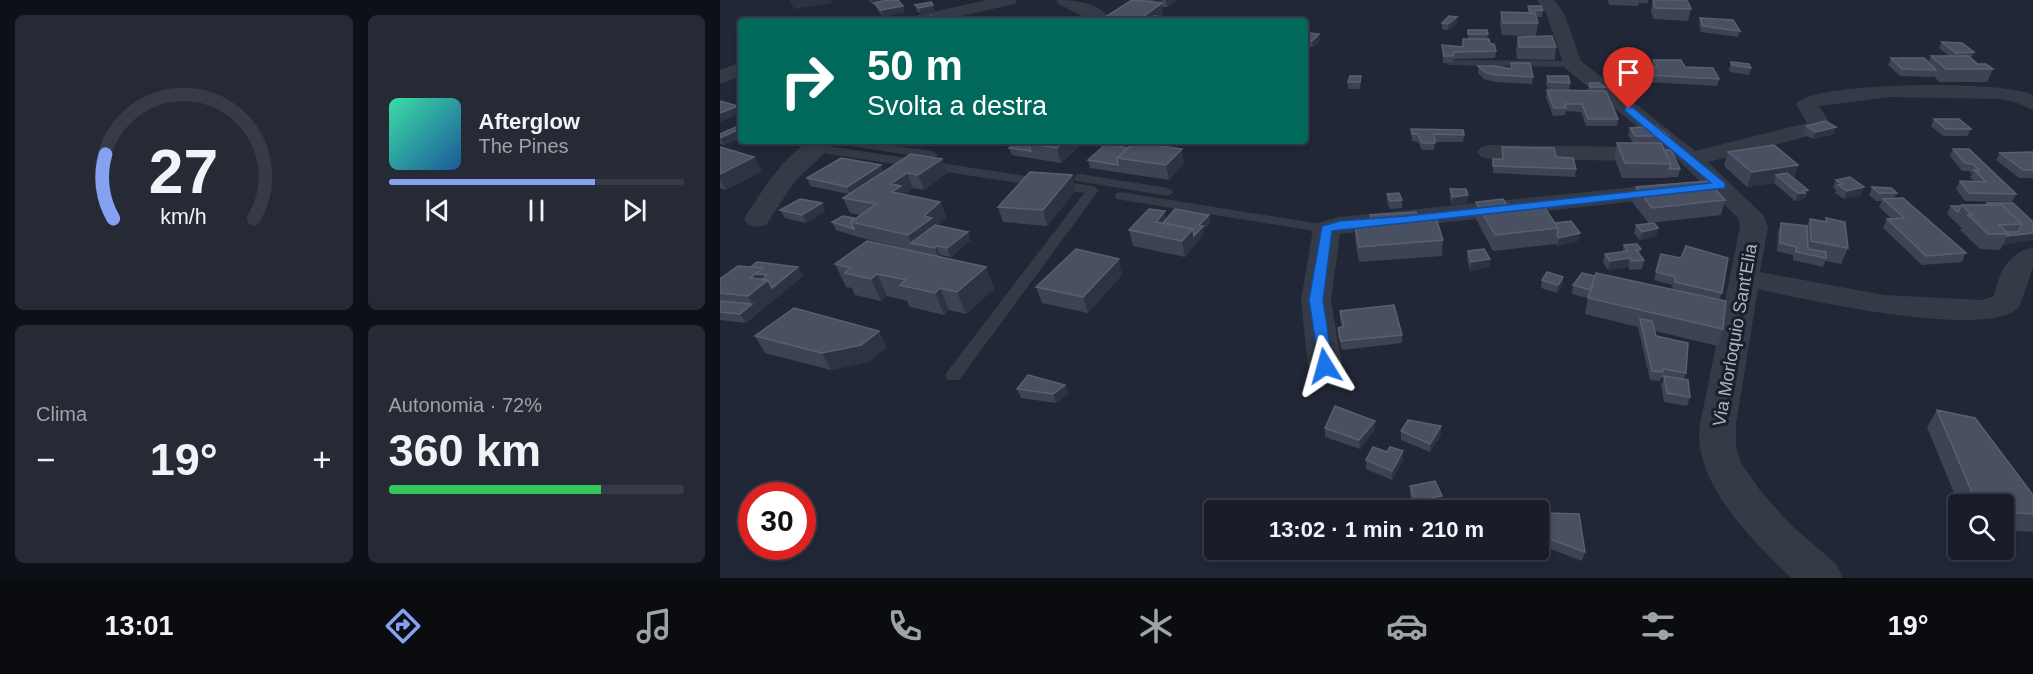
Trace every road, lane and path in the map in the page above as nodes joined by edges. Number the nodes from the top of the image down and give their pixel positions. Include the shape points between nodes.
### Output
1 (1009, 0) edge
2 (1064, 0) edge
3 (1545, 0) edge
4 (929, 18) edge
5 (1100, 18) edge
6 (1450, 63) edge
7 (1572, 64) junction
8 (738, 69) edge
9 (720, 78) edge
10 (2033, 104) edge
11 (859, 144) edge
12 (819, 145) edge
13 (1490, 152) dead end
14 (1688, 157) junction
15 (1721, 186) junction
16 (1168, 192) dead end
17 (1121, 196) dead end
18 (757, 219) dead end
19 (1326, 228) junction
20 (2033, 256) edge
21 (1745, 278) junction
22 (1325, 366) dead end
23 (953, 376) dead end
24 (1821, 578) edge

1 - 4 street
2 - 5 street
3 - 7 street via 1555,13
6 - 7 lane
7 - 14 street, Via Morloquio Sant'Elia
8 - 9 street
10 - 14 street via 1999,93 1891,91 1812,100 1807,104 1818,122 1816,127
11 - 16 lane
12 - 18 street via 794,165
12 - 23 lane via 1093,189
13 - 14 street
14 - 15 street, Via Morloquio Sant'Elia
15 - 19 street
15 - 21 street, Via Morloquio Sant'Elia via 1751,216 1755,227
17 - 19 lane
19 - 22 street via 1316,300
20 - 21 street via 2022,260 2016,268 2008,301 1982,310 1884,305
21 - 24 street, Via Morloquio Sant'Elia via 1717,448 1731,483 1791,552

